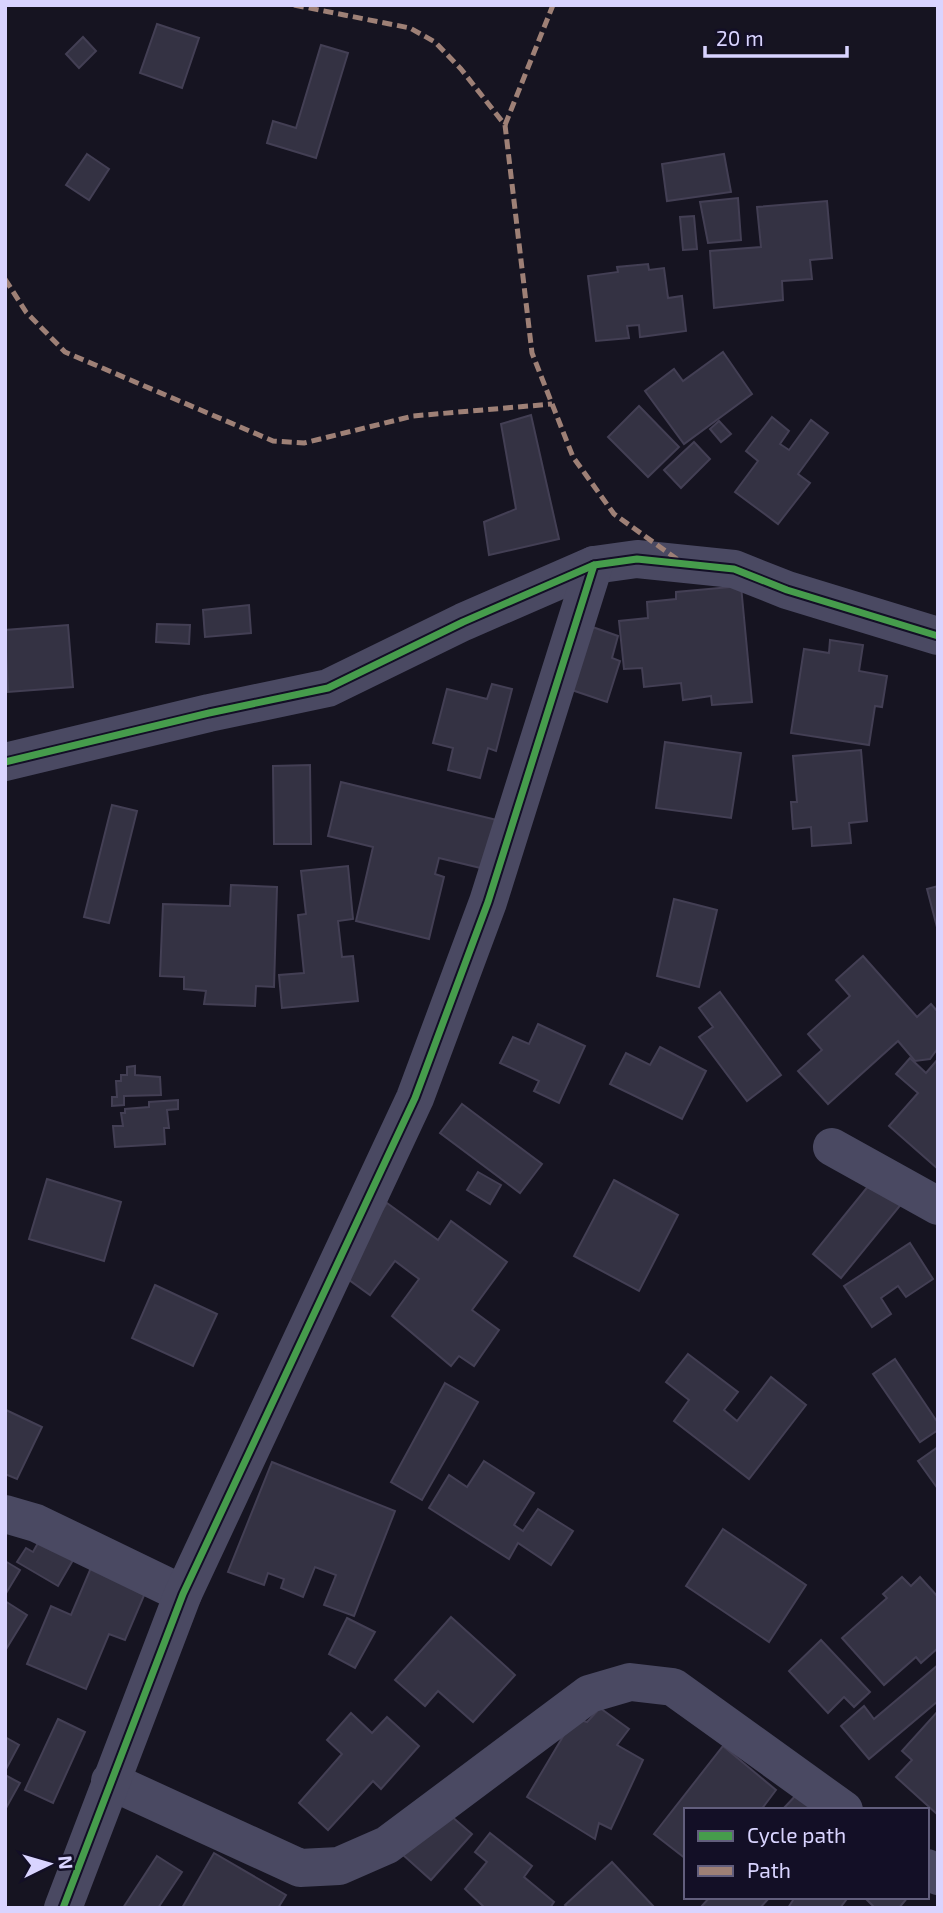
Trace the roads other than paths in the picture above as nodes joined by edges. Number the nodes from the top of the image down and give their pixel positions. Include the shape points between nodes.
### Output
1 (594, 565) junction
2 (938, 636) edge
3 (5, 762) edge
4 (832, 1147) dead end
5 (938, 1206) edge
6 (5, 1514) edge
7 (183, 1594) junction
8 (110, 1781) junction
9 (841, 1808) edge
10 (63, 1908) edge

1 - 2 street via 637,559 734,569
1 - 3 street via 328,688
1 - 7 street via 488,902 415,1098
4 - 5 street
6 - 7 street via 36,1522
7 - 8 street
8 - 9 street via 300,1868 339,1866 387,1845 589,1694 630,1682 673,1687
8 - 10 street

